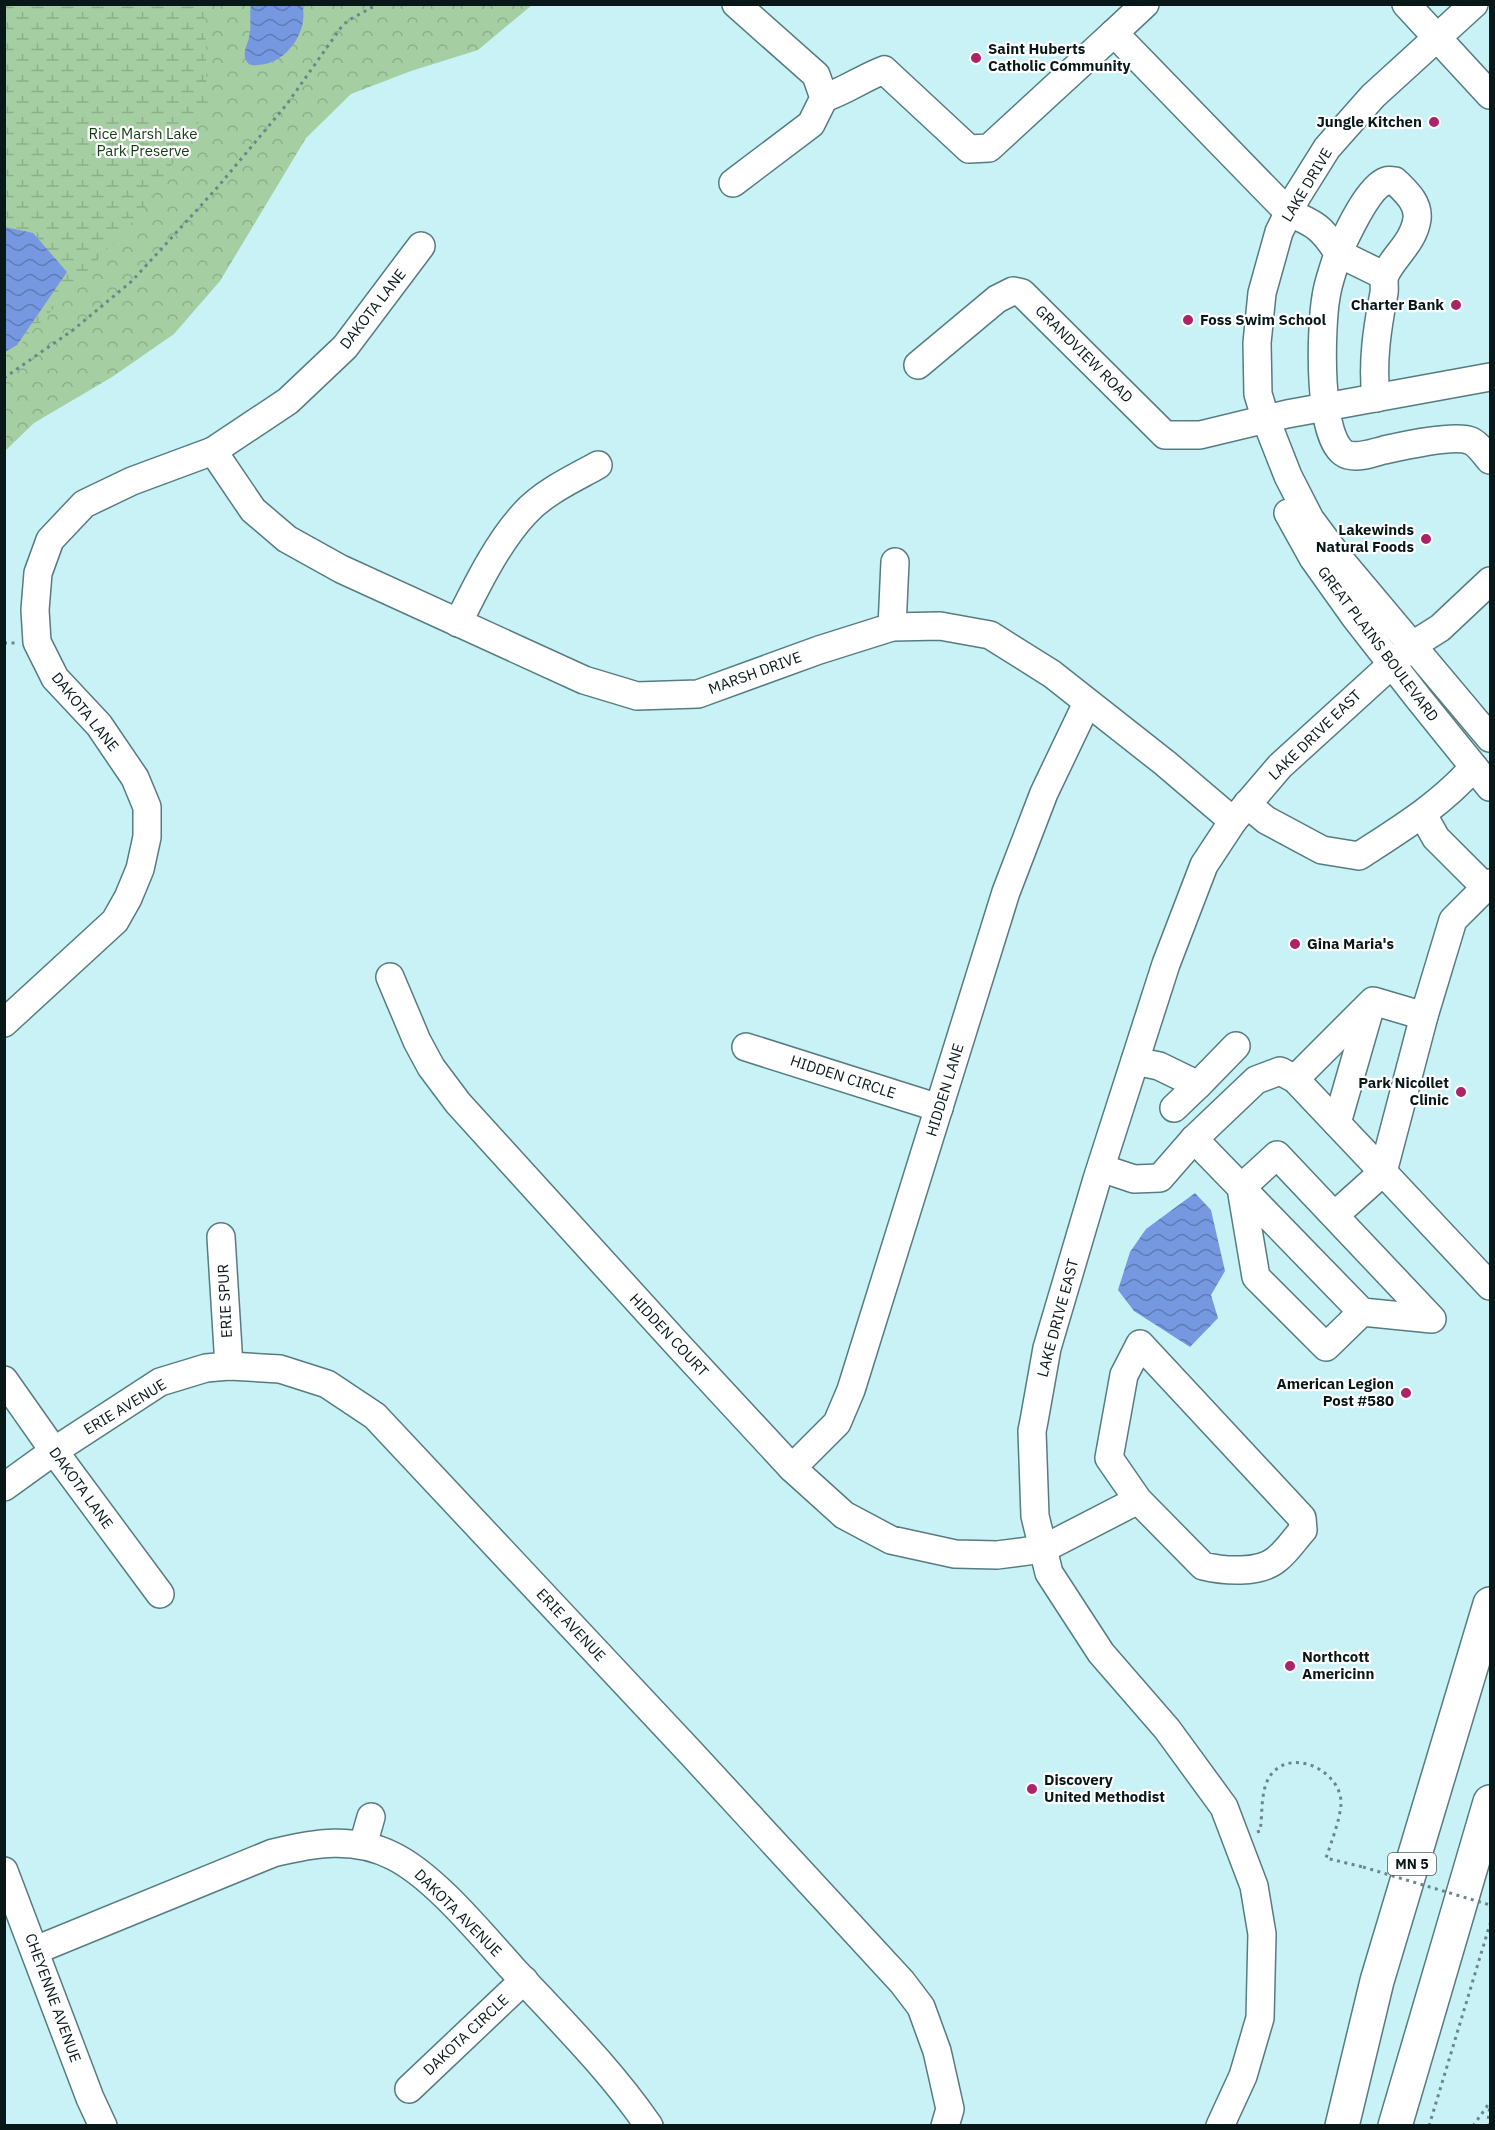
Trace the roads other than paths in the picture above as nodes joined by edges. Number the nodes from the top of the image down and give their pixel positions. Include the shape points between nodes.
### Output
1 (736, 4) edge
2 (1145, 4) edge
3 (1406, 4) edge
4 (1474, 4) edge
5 (1114, 33) junction
6 (1437, 38) junction
7 (1491, 95) edge
8 (824, 98) junction
9 (733, 183) dead end
10 (1289, 213) junction
11 (421, 246) dead end
12 (1338, 253) junction
13 (1385, 276) junction
14 (918, 365) dead end
15 (1491, 377) edge
16 (1376, 398) junction
17 (1325, 409) junction
18 (1266, 420) junction
19 (213, 451) junction
20 (1491, 460) edge
21 (598, 465) dead end
22 (895, 562) dead end
23 (1491, 581) edge
24 (458, 623) junction
25 (892, 627) junction
26 (1413, 645) junction
27 (1392, 664) junction
28 (1087, 703) junction
29 (1491, 738) edge
30 (1482, 777) edge
31 (1240, 812) junction
32 (1422, 815) junction
33 (1488, 885) edge
34 (390, 977) dead end
35 (1372, 1001) junction
36 (1424, 1016) junction
37 (5, 1021) edge
38 (1236, 1046) dead end
39 (746, 1047) dead end
40 (1135, 1060) junction
41 (1295, 1078) junction
42 (1198, 1085) junction
43 (939, 1108) junction
44 (1174, 1108) dead end
45 (1336, 1123) junction
46 (1194, 1139) junction
47 (1101, 1168) junction
48 (1383, 1172) junction
49 (1240, 1188) junction
50 (1335, 1215) junction
51 (221, 1237) dead end
52 (1491, 1284) edge
53 (1362, 1312) junction
54 (229, 1366) junction
55 (4, 1380) edge
56 (54, 1451) junction
57 (792, 1468) junction
58 (4, 1487) edge
59 (1138, 1500) junction
60 (1043, 1550) junction
61 (160, 1594) dead end
62 (1491, 1604) edge
63 (1491, 1802) edge
64 (371, 1816) dead end
65 (363, 1845) junction
66 (4, 1870) edge
67 (36, 1950) junction
68 (524, 1980) junction
69 (409, 2089) dead end
70 (103, 2126) edge
71 (649, 2126) edge
72 (945, 2126) edge
73 (1220, 2126) edge
74 (1342, 2126) edge
75 (1395, 2126) edge

1 - 8 street via 816,75
2 - 5 street
3 - 6 street
4 - 6 street, LAKE DRIVE
5 - 8 street via 989,148 969,149 884,70
5 - 10 street
6 - 7 street
6 - 10 street, LAKE DRIVE via 1373,96 1327,148
8 - 9 street via 811,124
10 - 12 street via 1314,223
10 - 18 street, LAKE DRIVE via 1279,232 1262,293 1258,394
11 - 19 street, DAKOTA LANE via 345,347 288,401
12 - 13 street
12 - 13 street via 1374,190 1385,181 1395,181 1416,205 1417,220
12 - 17 street via 1326,295 1322,338
13 - 16 street via 1376,331
14 - 18 street, GRANDVIEW ROAD via 997,299 1013,291 1022,292 1165,435 1200,435
15 - 16 street
16 - 17 street
17 - 18 street
17 - 20 street via 1337,445 1346,455 1361,457 1454,438 1471,441
18 - 26 street, GREAT PLAINS BOULEVARD via 1310,519
18 - 27 street, GREAT PLAINS BOULEVARD via 1268,461 1283,504 1313,558
19 - 24 street, MARSH DRIVE via 253,510 287,539 341,569
19 - 37 street, DAKOTA LANE via 132,481 84,504 50,540 38,573 38,642 55,678 99,725 135,778 147,807 147,837 140,869 115,921
21 - 24 street via 525,512 476,586
22 - 25 street
23 - 26 street, LAKE DRIVE EAST via 1440,628
24 - 25 street, MARSH DRIVE via 584,680 637,696 698,694
25 - 28 street, MARSH DRIVE via 940,626 990,635 1052,674
26 - 27 street, LAKE DRIVE EAST
26 - 29 street, GREAT PLAINS BOULEVARD
27 - 30 street, GREAT PLAINS BOULEVARD
27 - 31 street, LAKE DRIVE EAST via 1280,766
28 - 31 street, MARSH DRIVE via 1165,763
28 - 43 street, HIDDEN LANE via 1044,793 1006,892
30 - 32 street, MARSH DRIVE via 1461,781
31 - 32 street, MARSH DRIVE via 1266,820 1322,850 1359,856
31 - 40 street, LAKE DRIVE EAST via 1204,865
32 - 33 street via 1436,838
33 - 36 street via 1453,920
34 - 57 street, HIDDEN COURT via 431,1067 458,1103
35 - 36 street
35 - 41 street
35 - 45 street
36 - 48 street
38 - 42 street
39 - 43 street, HIDDEN CIRCLE
40 - 42 street via 1159,1066
40 - 47 street, LAKE DRIVE EAST
41 - 45 street
41 - 46 street via 1280,1071 1256,1080
42 - 44 street
43 - 57 street, HIDDEN LANE via 851,1390 837,1423
45 - 48 street
46 - 47 street via 1160,1178 1134,1179
46 - 49 street
47 - 60 street, LAKE DRIVE EAST via 1047,1348 1032,1431 1035,1516
48 - 50 street
48 - 52 street
49 - 50 street via 1277,1155
49 - 53 street
49 - 53 street via 1256,1277 1326,1347
50 - 53 street via 1432,1319
51 - 54 street, ERIE SPUR
54 - 56 street, ERIE AVENUE via 206,1368 159,1382
54 - 72 street, ERIE AVENUE via 280,1369 327,1384 375,1416 902,1982 921,2007 937,2051 950,2109
55 - 56 street, DAKOTA LANE
56 - 58 street
56 - 61 street, DAKOTA LANE
57 - 60 street, HIDDEN COURT via 844,1515 891,1540 955,1554
59 - 59 street via 1203,1566 1217,1570 1252,1570 1276,1561 1303,1530 1302,1518 1140,1344 1124,1375 1109,1458
59 - 60 street
60 - 73 street, LAKE DRIVE EAST via 1048,1573 1101,1653 1167,1729 1224,1807 1254,1886 1262,1935 1260,2018 1243,2076
62 - 74 main road, MN 5 via 1377,1981
63 - 75 main road
64 - 65 street
65 - 67 street, DAKOTA AVENUE via 310,1844 273,1853
65 - 68 street, DAKOTA AVENUE via 393,1856 423,1875
66 - 67 street, CHEYENNE AVENUE
67 - 70 street, CHEYENNE AVENUE
68 - 69 street, DAKOTA CIRCLE
68 - 71 street, DAKOTA AVENUE via 624,2090

